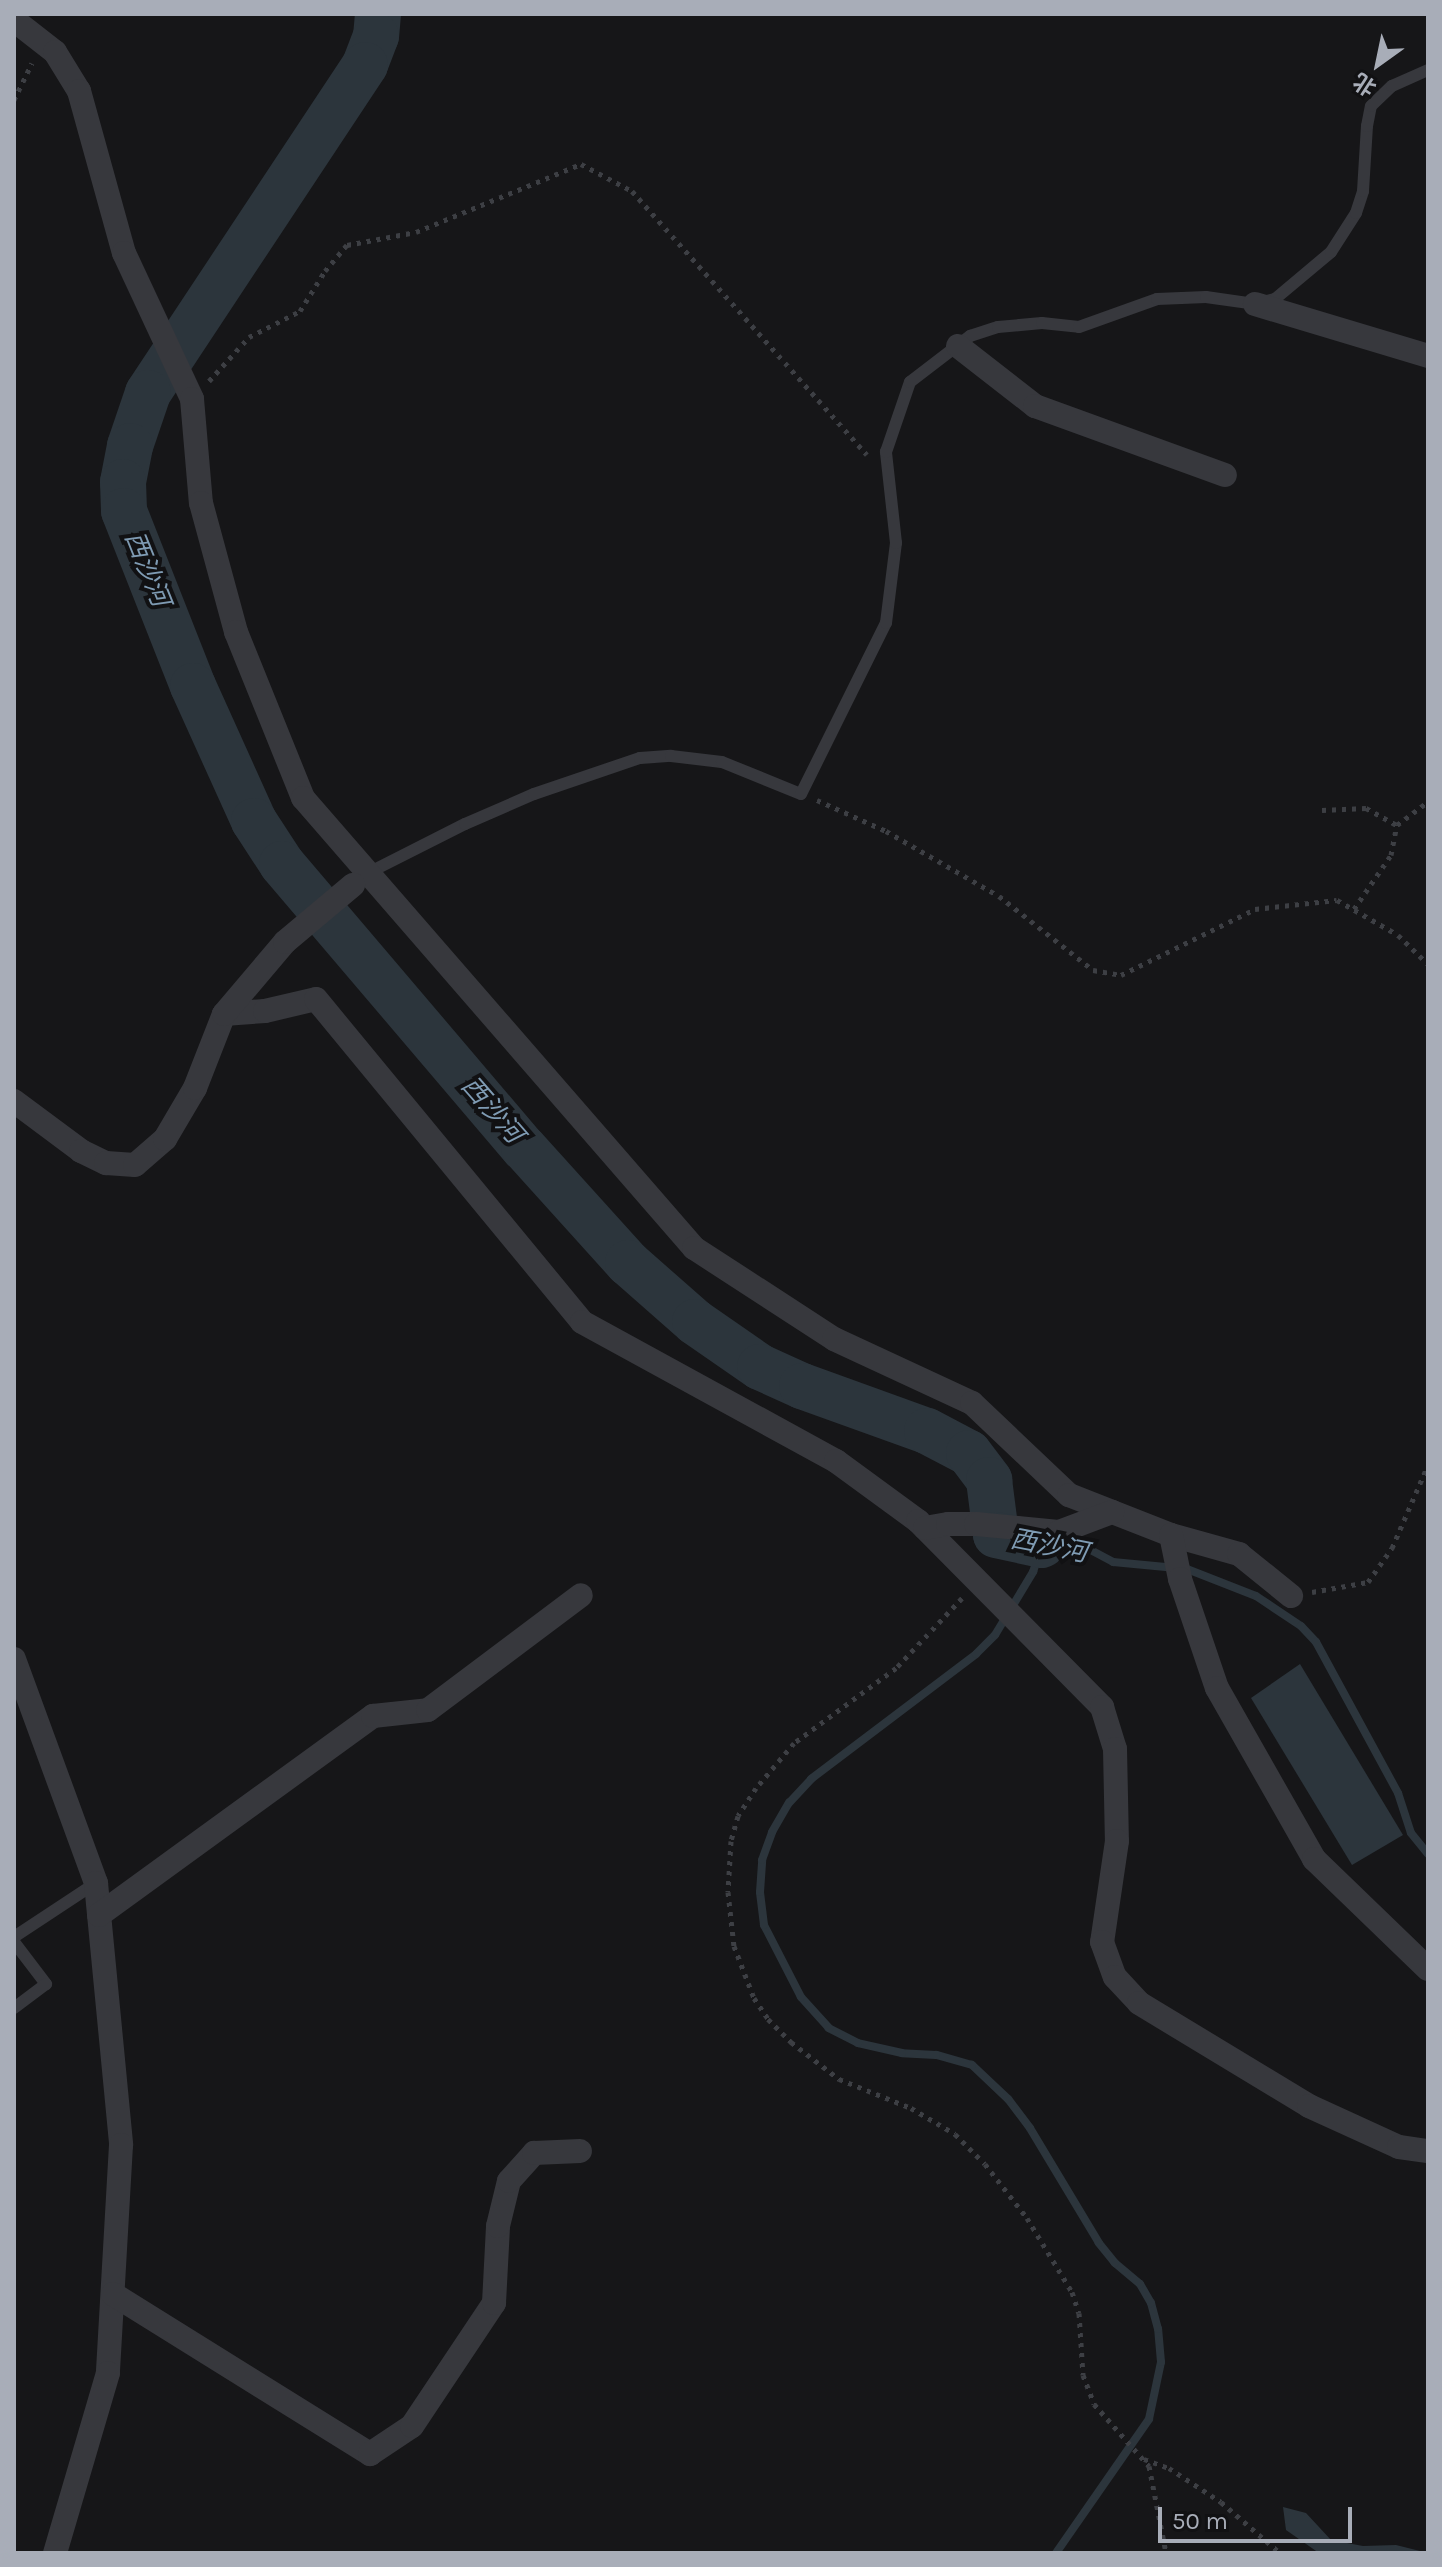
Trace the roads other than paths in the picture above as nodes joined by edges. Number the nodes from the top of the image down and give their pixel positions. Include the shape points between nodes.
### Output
1 (14, 20) edge
2 (1428, 70) edge
3 (1255, 304) junction
4 (958, 346) junction
5 (1428, 356) edge
6 (1225, 475) dead end
7 (361, 879) junction
8 (224, 1014) junction
9 (14, 1101) edge
10 (1112, 1512) junction
11 (925, 1528) junction
12 (1171, 1535) junction
13 (581, 1595) dead end
14 (1291, 1596) road end
15 (14, 1659) edge
16 (96, 1883) junction
17 (99, 1915) junction
18 (14, 1940) edge
19 (1428, 1969) edge
20 (14, 2008) edge
21 (580, 2151) dead end
22 (1428, 2151) edge
23 (113, 2294) junction
24 (55, 2553) edge

1 - 7 street via 43,40 79,91 116,228 192,399 201,503 236,632 303,798
2 - 3 lane via 1392,86 1371,106 1363,191 1338,243 1287,292
3 - 4 lane via 1206,297 1157,299 1079,327 998,327
3 - 5 street
4 - 6 street via 1035,406
4 - 7 lane via 910,382 886,452 896,543 886,623 801,794 722,762 640,758 534,794
7 - 8 street via 285,942
7 - 10 street via 694,1248 834,1339 972,1403 1069,1495
8 - 9 street via 195,1088 165,1139 135,1165 106,1163 81,1151
8 - 11 street via 316,999 582,1322 836,1461
10 - 11 street via 1059,1532 976,1524
10 - 12 street
11 - 22 street via 1102,1707 1115,1749 1117,1841 1102,1942 1115,1977 1139,2003 1309,2106 1399,2147
12 - 14 street via 1239,1554
12 - 19 street via 1180,1579 1217,1688 1314,1859
13 - 17 street via 428,1710 373,1716
15 - 16 street
16 - 17 street
16 - 18 lane
17 - 23 street via 121,2145
18 - 20 lane via 46,1984
21 - 23 street via 534,2153 509,2181 498,2226 494,2303 412,2426 370,2454
23 - 24 street via 108,2373

